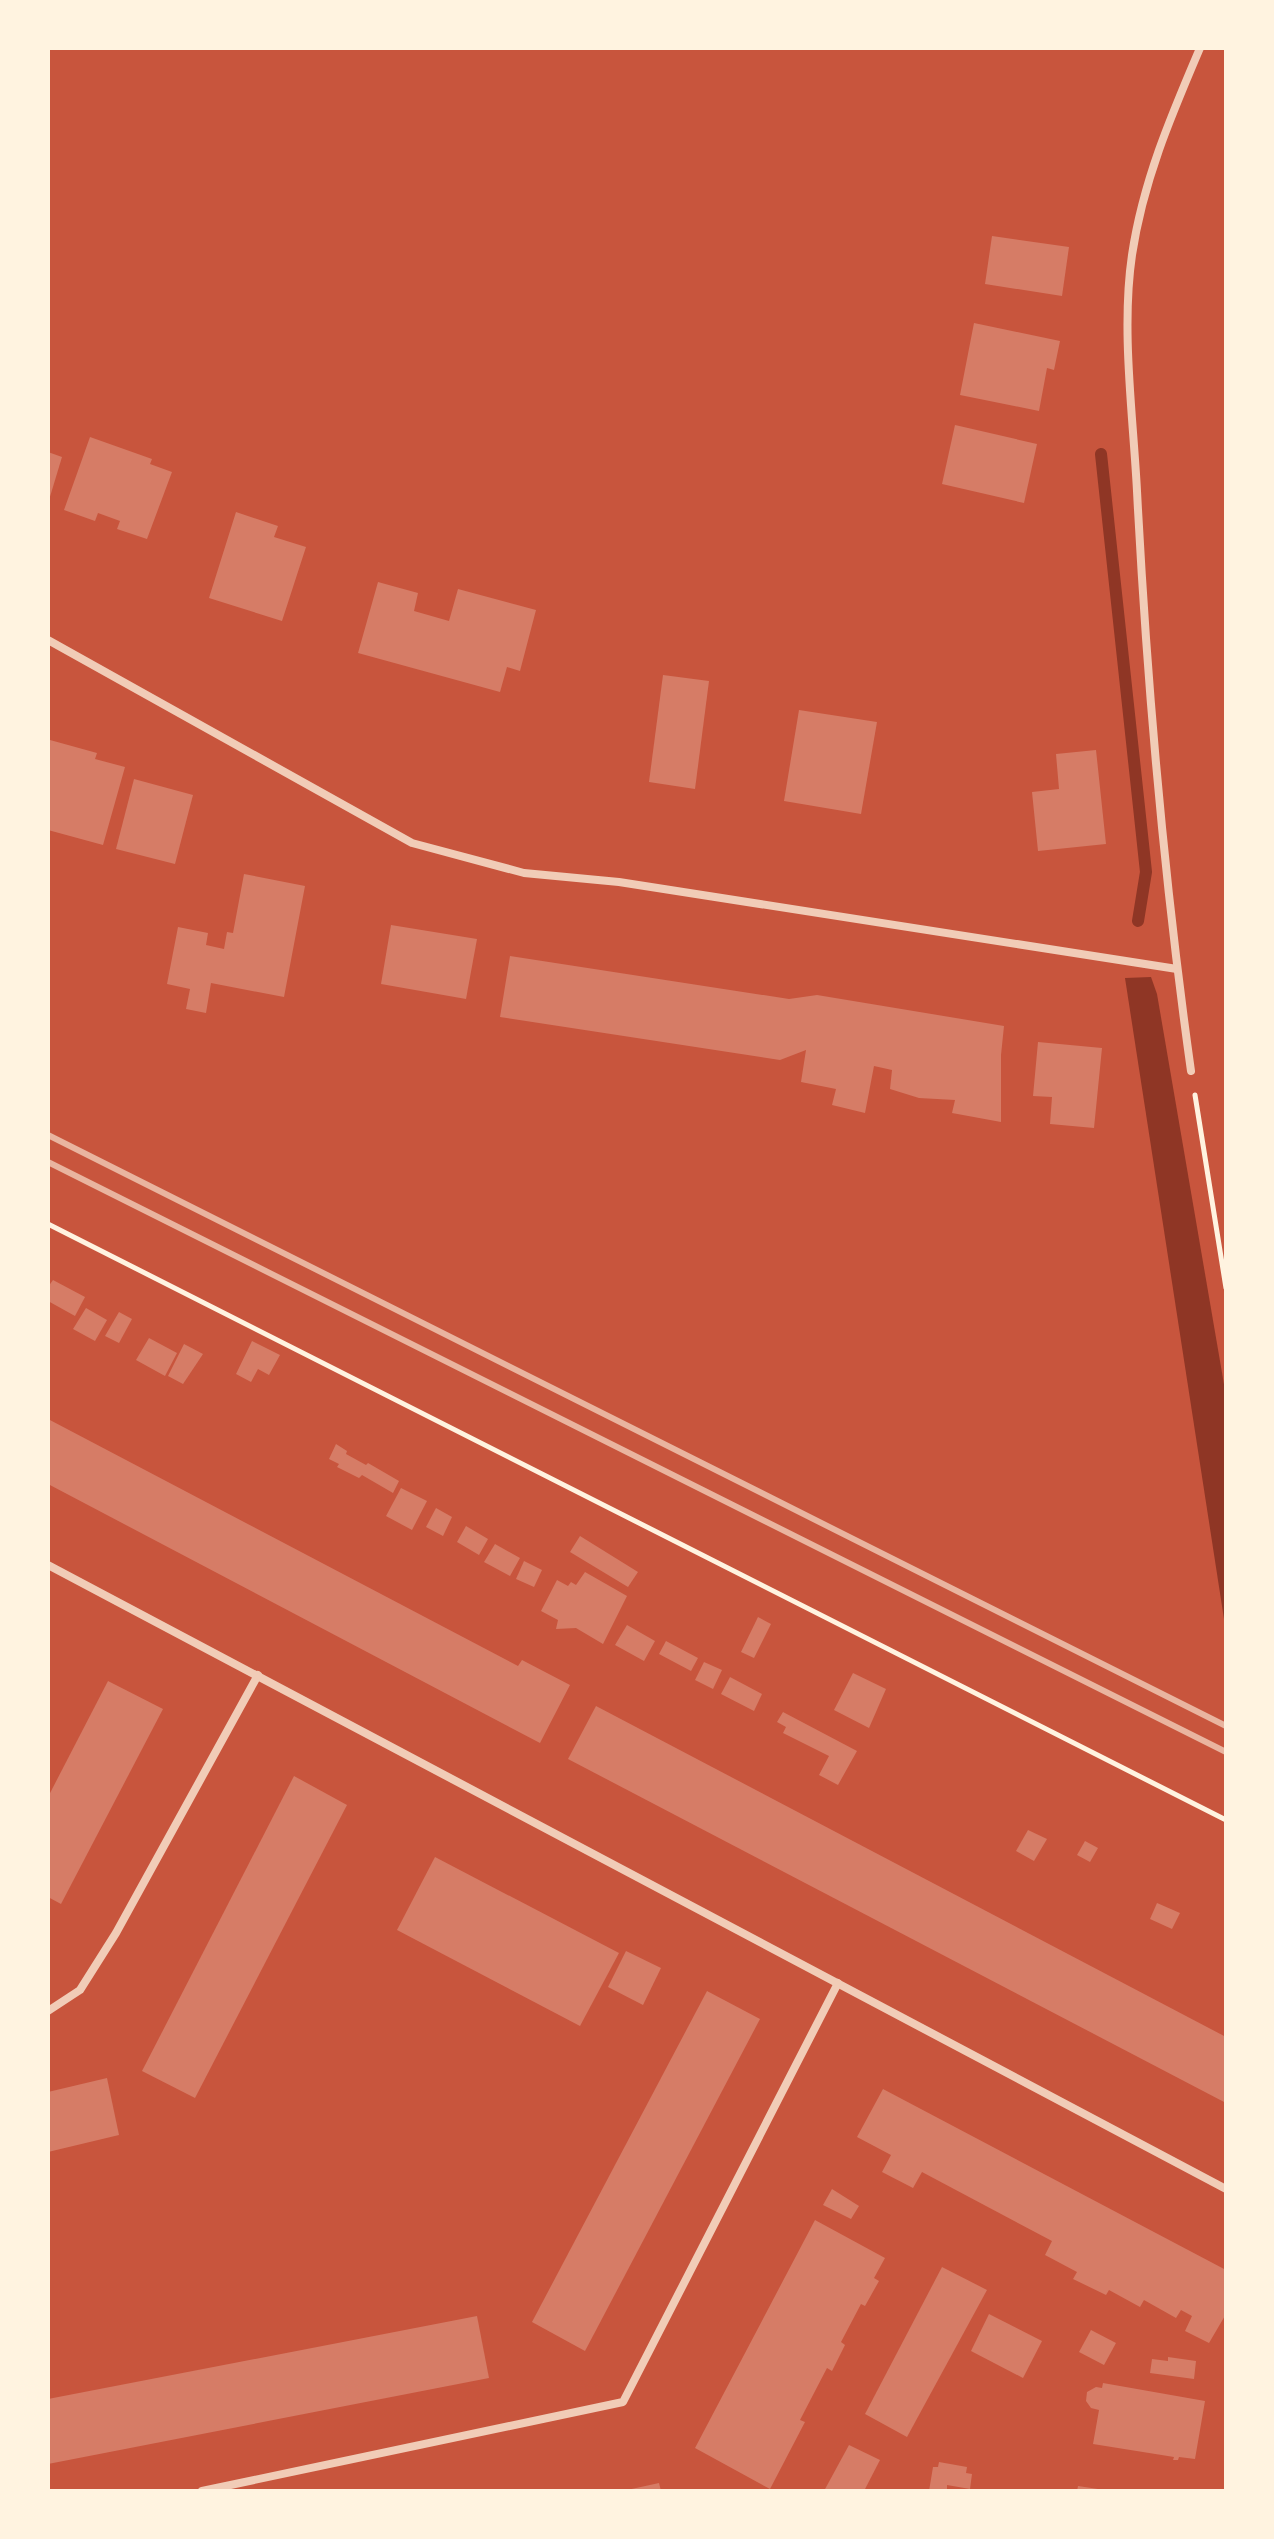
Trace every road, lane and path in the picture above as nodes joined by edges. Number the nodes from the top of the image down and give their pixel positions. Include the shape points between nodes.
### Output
1 (1200, 48) edge
2 (48, 640) edge
3 (1177, 969) junction
4 (1191, 1071) joint
5 (48, 1224) edge
6 (1226, 1288) edge
7 (48, 1565) edge
8 (258, 1675) junction
9 (1226, 1820) edge
10 (838, 1983) junction
11 (48, 2011) edge
12 (1226, 2189) edge
13 (202, 2491) edge

1 - 3 street via 1143,195 1127,311 1142,605
2 - 3 street via 412,843 524,873 619,882
3 - 4 street
4 - 6 path
5 - 9 path
7 - 8 street
8 - 10 street
8 - 11 street via 116,1933 80,1990
10 - 12 street
10 - 13 street via 623,2402

